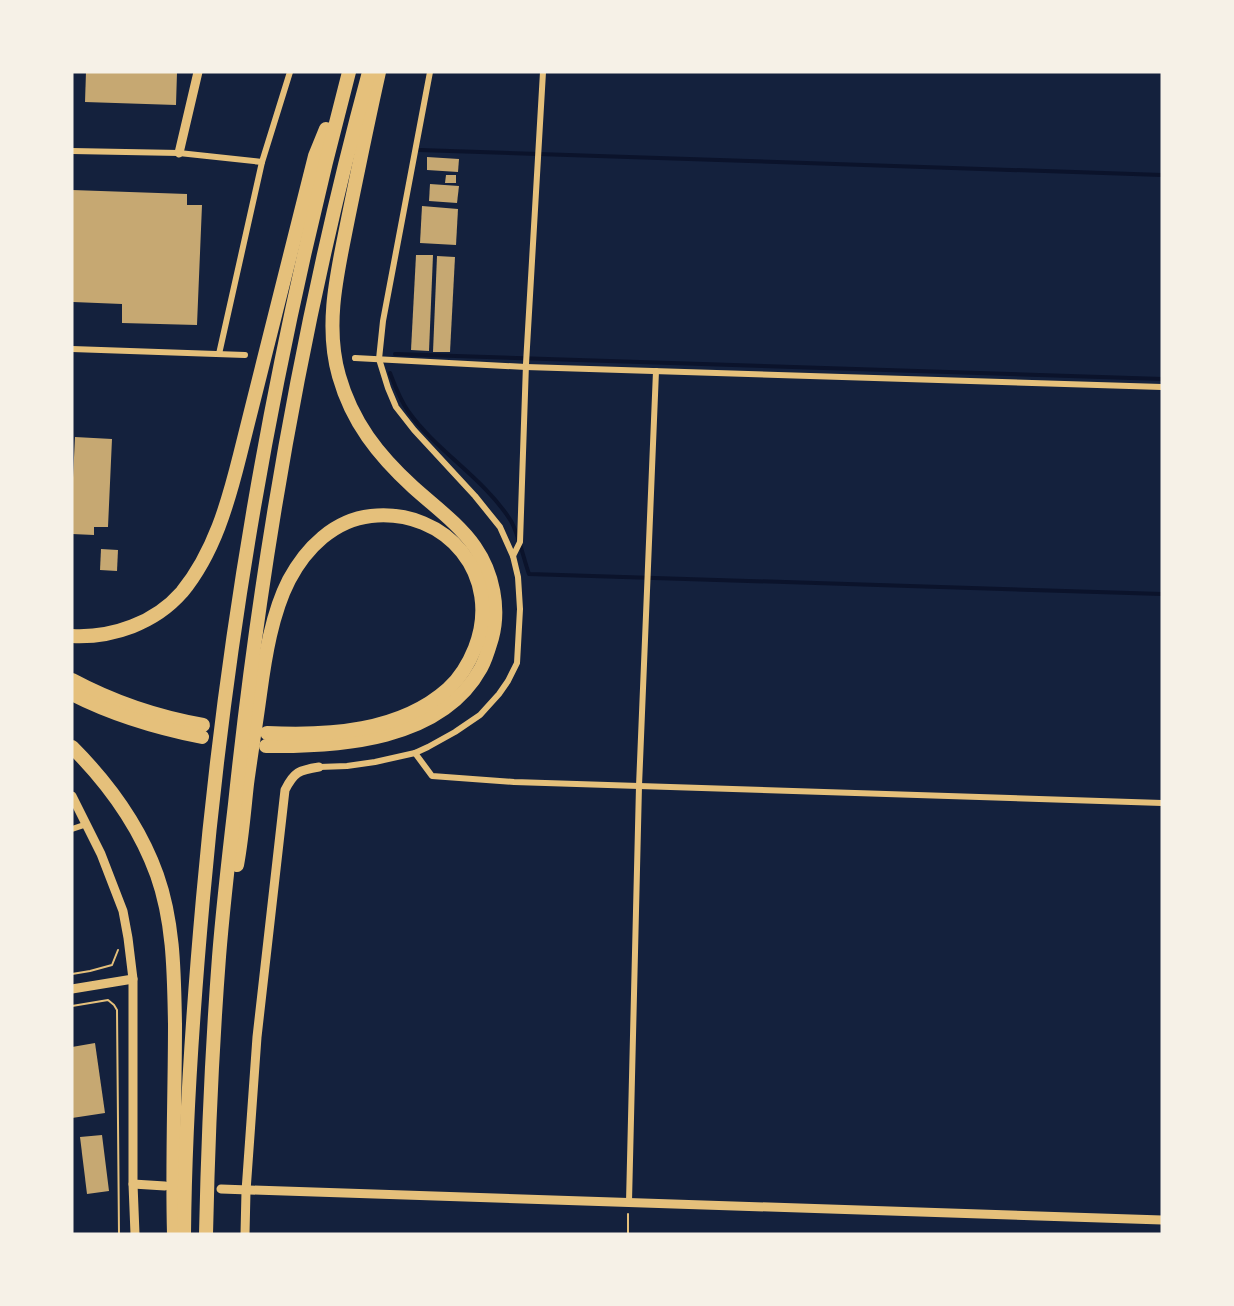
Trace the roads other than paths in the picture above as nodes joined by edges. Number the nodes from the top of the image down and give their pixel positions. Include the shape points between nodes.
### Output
1 (198, 72) edge
2 (290, 72) edge
3 (349, 72) edge
4 (369, 72) edge
5 (379, 72) edge
6 (430, 72) edge
7 (543, 72) edge
8 (72, 151) edge
9 (179, 153) junction
10 (262, 162) junction
11 (72, 349) edge
12 (219, 354) junction
13 (245, 355) dead end
14 (355, 358) dead end
15 (379, 359) junction
16 (526, 365) junction
17 (656, 371) junction
18 (1162, 387) edge
19 (515, 553) junction
20 (72, 636) edge
21 (72, 680) edge
22 (72, 694) edge
23 (72, 747) edge
24 (415, 753) junction
25 (319, 767) joint
26 (639, 786) junction
27 (72, 796) edge
28 (1162, 803) edge
29 (87, 824) junction
30 (72, 829) edge
31 (219, 955) junction
32 (133, 979) junction
33 (72, 988) edge
34 (133, 1184) junction
35 (165, 1186) dead end
36 (221, 1189) dead end
37 (246, 1191) junction
38 (629, 1202) junction
39 (1162, 1220) edge
40 (135, 1234) edge
41 (174, 1234) edge
42 (184, 1234) edge
43 (206, 1234) edge
44 (245, 1234) edge

1 - 9 street
2 - 10 street
3 - 20 highway via 315,156 233,483 204,560 181,593 146,621 106,634
3 - 42 highway via 280,361 229,660 198,956
4 - 31 highway via 320,271 274,509 246,708
5 - 31 highway via 338,272 332,335 336,364 345,395 370,441 475,546 494,593 494,630 482,667 472,682 426,720 364,740 300,746 266,739 373,725 412,713 449,688 472,656 479,636 482,598 471,565 443,533 424,522 383,514 365,516 323,536 309,549 288,582 265,660 239,854
6 - 15 street
7 - 16 street
8 - 9 street
9 - 10 street
10 - 12 street
11 - 12 street
12 - 13 street
14 - 15 street
15 - 16 street
15 - 19 street via 396,407 475,496
16 - 17 street
16 - 19 street via 520,542
17 - 18 street
17 - 26 street
19 - 24 street via 520,609 518,663 480,715
21 - 22 highway via 202,731 153,726
23 - 41 highway via 101,777 131,820 146,848 165,903 174,960
24 - 25 street via 375,762
24 - 26 street via 432,776
25 - 37 street via 299,772 285,790 257,1037
26 - 28 street
26 - 38 street
27 - 29 street
29 - 30 street
29 - 32 street via 123,911
31 - 43 highway
32 - 33 street
32 - 34 street
34 - 35 street
34 - 40 street
36 - 37 street
37 - 38 street
37 - 44 street
38 - 39 street

